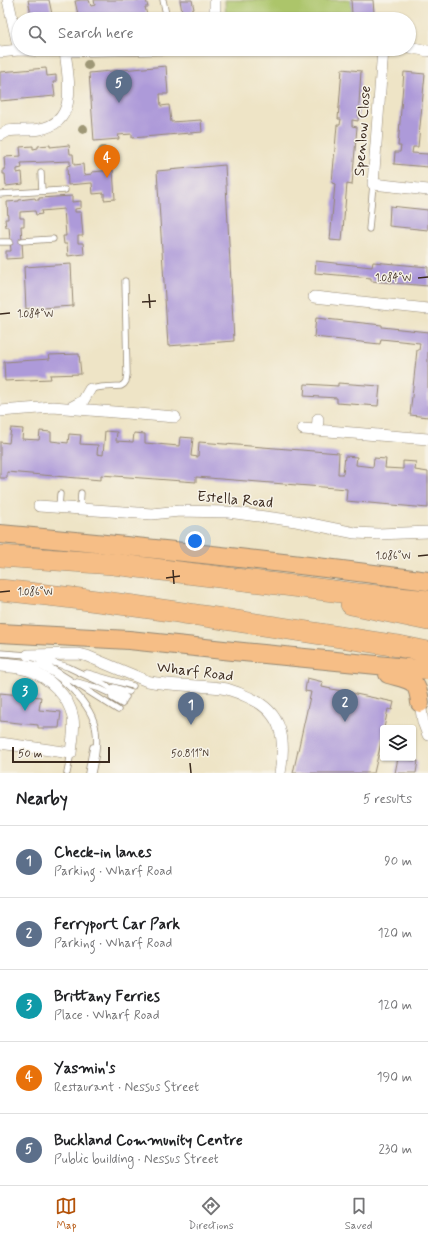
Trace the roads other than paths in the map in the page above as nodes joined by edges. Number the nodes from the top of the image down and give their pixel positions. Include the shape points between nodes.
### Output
1 (8, 0) edge
2 (163, 0) edge
3 (215, 0) edge
4 (166, 12) edge
5 (216, 12) edge
6 (12, 18) edge
7 (416, 48) edge
8 (12, 51) edge
9 (428, 51) edge
10 (0, 52) edge
11 (66, 56) edge
12 (383, 56) edge
13 (0, 135) edge
14 (41, 174) dead end
15 (373, 184) junction
16 (65, 190) dead end
17 (428, 190) edge
18 (42, 191) junction
19 (0, 194) edge
20 (369, 229) dead end
21 (53, 239) dead end
22 (22, 241) dead end
23 (0, 242) edge
24 (10, 242) dead end
25 (125, 281) dead end
26 (314, 298) dead end
27 (428, 309) edge
28 (90, 389) joint
29 (70, 408) junction
30 (0, 411) edge
31 (174, 417) dead end
32 (318, 418) dead end
33 (303, 429) dead end
34 (317, 430) junction
35 (428, 439) edge
36 (81, 493) dead end
37 (60, 494) dead end
38 (39, 506) dead end
39 (59, 507) junction
40 (80, 508) junction
41 (428, 532) edge
42 (0, 534) edge
43 (0, 556) edge
44 (428, 581) edge
45 (255, 582) junction
46 (0, 590) edge
47 (428, 601) edge
48 (428, 620) edge
49 (0, 633) edge
50 (428, 652) edge
51 (0, 653) edge
52 (28, 655) junction
53 (0, 660) edge
54 (348, 663) junction
55 (0, 666) edge
56 (68, 668) junction
57 (428, 670) edge
58 (68, 679) junction
59 (133, 686) dead end
60 (424, 705) edge
61 (118, 710) dead end
62 (94, 721) junction
63 (428, 735) edge
64 (0, 743) edge
65 (71, 752) junction
66 (66, 773) edge
67 (88, 773) edge
68 (92, 773) edge
69 (280, 773) edge

1 - 6 street
2 - 4 lane
3 - 5 street
7 - 9 street
8 - 10 street
11 - 13 street via 70,93 68,106 62,116 53,125 40,129 8,131
12 - 15 street, Spenlow Close
14 - 18 lane
15 - 17 street, Spenlow Close
15 - 20 lane
16 - 18 lane
18 - 19 lane
21 - 22 lane
23 - 24 lane
25 - 28 lane via 126,381 121,386
26 - 27 street
28 - 29 street via 83,401
29 - 30 street
29 - 31 street
32 - 34 street
33 - 34 street
34 - 35 street
36 - 40 lane
37 - 39 lane
38 - 39 street, Estella Road
39 - 40 street, Estella Road
40 - 41 street, Estella Road via 152,514 179,511 228,512 296,521 355,533
42 - 44 main road via 342,569
43 - 45 highway via 114,564
45 - 47 highway
45 - 48 highway
46 - 50 highway via 156,608
49 - 54 main road via 120,639
51 - 52 lane
52 - 56 lane
52 - 58 lane
52 - 69 street, Wharf Road via 79,654 147,681 221,688 243,694 269,711 278,723 283,745
53 - 62 lane via 35,665 51,673 78,696
54 - 57 main road
54 - 60 main road via 408,679 419,691
55 - 65 street via 28,670 61,692 67,700 73,718
56 - 58 lane via 104,684 125,699
56 - 59 lane
58 - 61 lane
60 - 63 street via 423,722
62 - 67 lane via 95,735
62 - 68 lane via 97,744
64 - 65 street
65 - 66 lane

